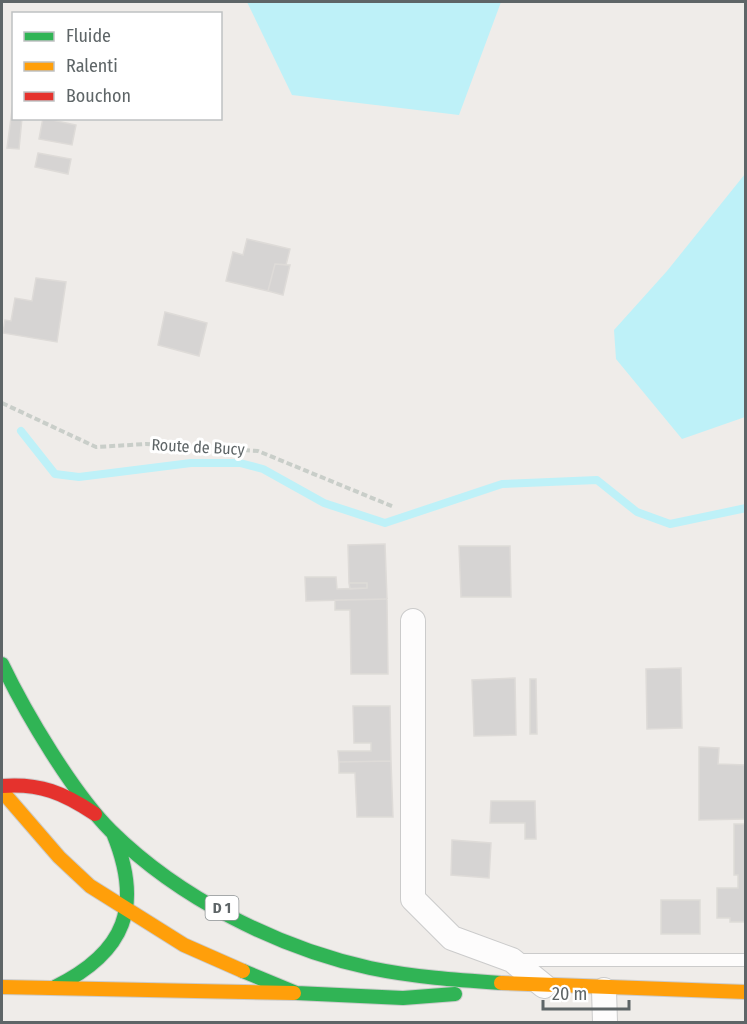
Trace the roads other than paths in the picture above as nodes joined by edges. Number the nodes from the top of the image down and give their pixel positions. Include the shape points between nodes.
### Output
1 (413, 621) dead end
2 (2, 664) edge
3 (2, 786) edge
4 (2, 791) edge
5 (95, 814) junction
6 (113, 833) junction
7 (126, 910) junction
8 (512, 960) junction
9 (746, 960) edge
10 (544, 986) junction
11 (2, 987) edge
12 (55, 987) junction
13 (604, 990) junction
14 (746, 992) edge
15 (296, 993) junction
16 (605, 1023) edge

1 - 8 street via 413,899 452,938
2 - 5 main road, D 1
3 - 5 main road via 27,783 60,790
4 - 7 main road, D 1 via 59,857 90,886
5 - 6 main road, D 1
6 - 7 main road via 126,865
6 - 10 main road, D 1 via 192,892 290,942 339,961 420,976
7 - 12 main road via 115,939 102,957 91,968
7 - 15 main road, D 1 via 184,945
8 - 9 lane
8 - 10 street
10 - 13 main road, D 1
10 - 15 main road, D 1 via 403,998
11 - 12 main road
12 - 15 main road
13 - 14 main road, D 1
13 - 16 street

